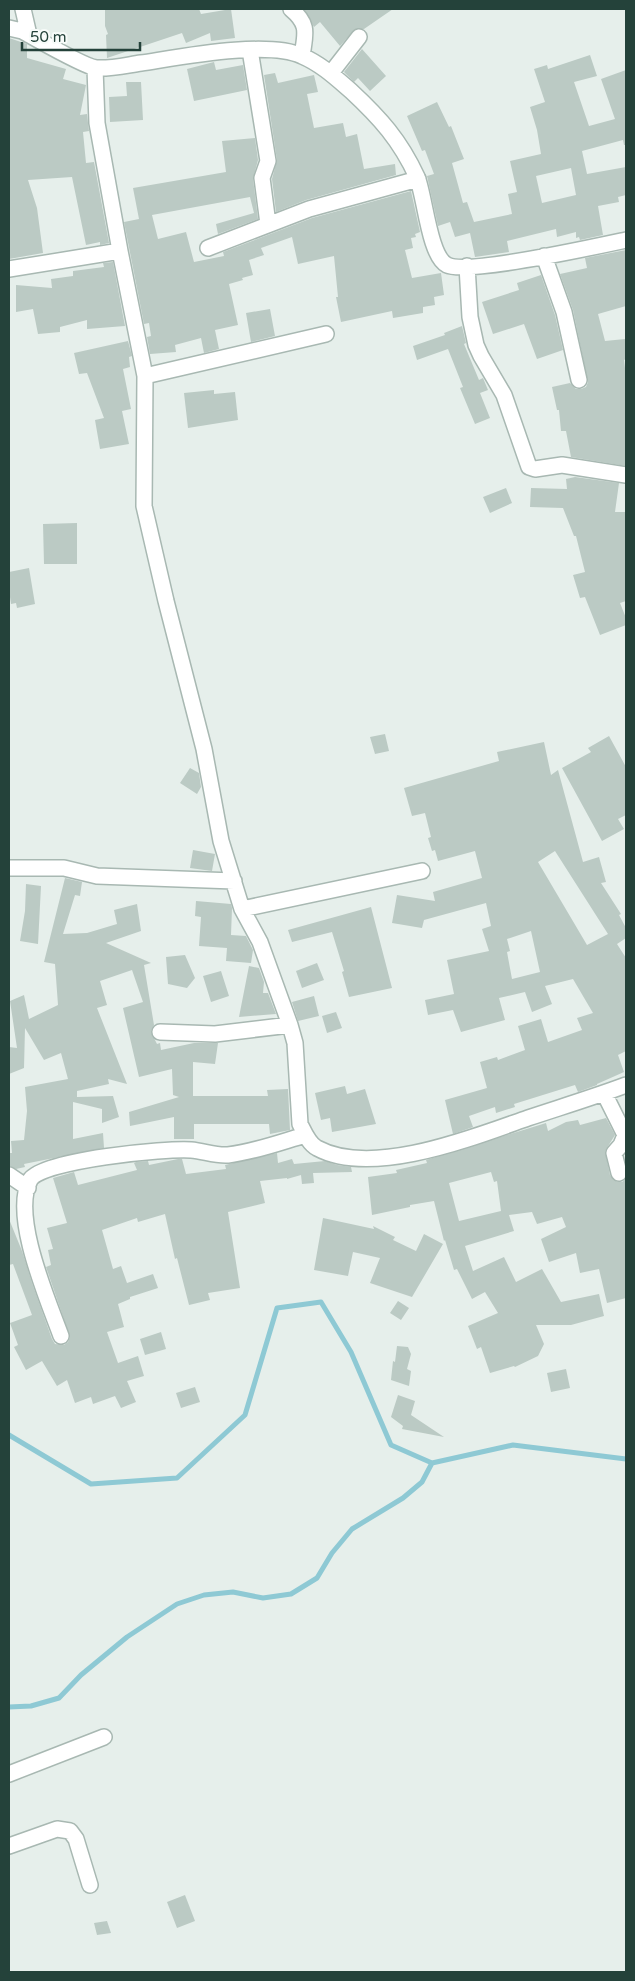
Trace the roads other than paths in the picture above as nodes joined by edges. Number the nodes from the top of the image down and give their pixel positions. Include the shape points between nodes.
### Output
1 (23, 9) edge
2 (291, 9) edge
3 (9, 28) edge
4 (29, 35) junction
5 (359, 37) dead end
6 (250, 50) junction
7 (302, 56) junction
8 (95, 68) junction
9 (331, 73) junction
10 (418, 179) junction
11 (268, 224) junction
12 (626, 240) edge
13 (208, 248) dead end
14 (120, 251) junction
15 (544, 256) junction
16 (467, 266) junction
17 (9, 269) edge
18 (326, 334) dead end
19 (145, 376) junction
20 (579, 380) dead end
21 (626, 475) edge
22 (9, 868) edge
23 (422, 871) dead end
24 (234, 881) junction
25 (242, 909) junction
26 (290, 1025) junction
27 (160, 1032) dead end
28 (626, 1085) edge
29 (604, 1093) junction
30 (305, 1135) junction
31 (619, 1173) dead end
32 (9, 1176) edge
33 (28, 1188) junction
34 (61, 1336) dead end
35 (104, 1737) dead end
36 (9, 1774) edge
37 (9, 1846) edge
38 (90, 1885) dead end

1 - 4 street
2 - 7 street via 305,27
3 - 4 street
4 - 8 street
5 - 9 street
6 - 7 street via 283,51
6 - 8 street
6 - 11 street via 268,161 262,178
7 - 9 street
8 - 14 street via 97,123
9 - 10 street via 379,117
10 - 11 street via 309,209
10 - 16 street via 426,219 440,259 448,266
11 - 13 street
12 - 15 street
14 - 17 street
14 - 19 street
15 - 16 street
15 - 20 street via 564,312
16 - 21 street via 470,317 476,345 504,395 529,467 562,465
18 - 19 street
19 - 24 street via 144,506 204,749 221,841
22 - 24 street via 64,868 97,876
23 - 25 street
24 - 25 street
25 - 26 street via 260,942
26 - 27 street via 215,1034
26 - 30 street via 295,1043 300,1124
28 - 29 street
29 - 30 street via 456,1143 393,1157 362,1159 336,1155 316,1148
29 - 31 street via 625,1135 614,1153
30 - 33 street via 231,1154 154,1151 68,1163 35,1174
32 - 33 street
33 - 34 street via 25,1201 30,1250
35 - 36 street
37 - 38 street via 57,1829 70,1832 74,1834

